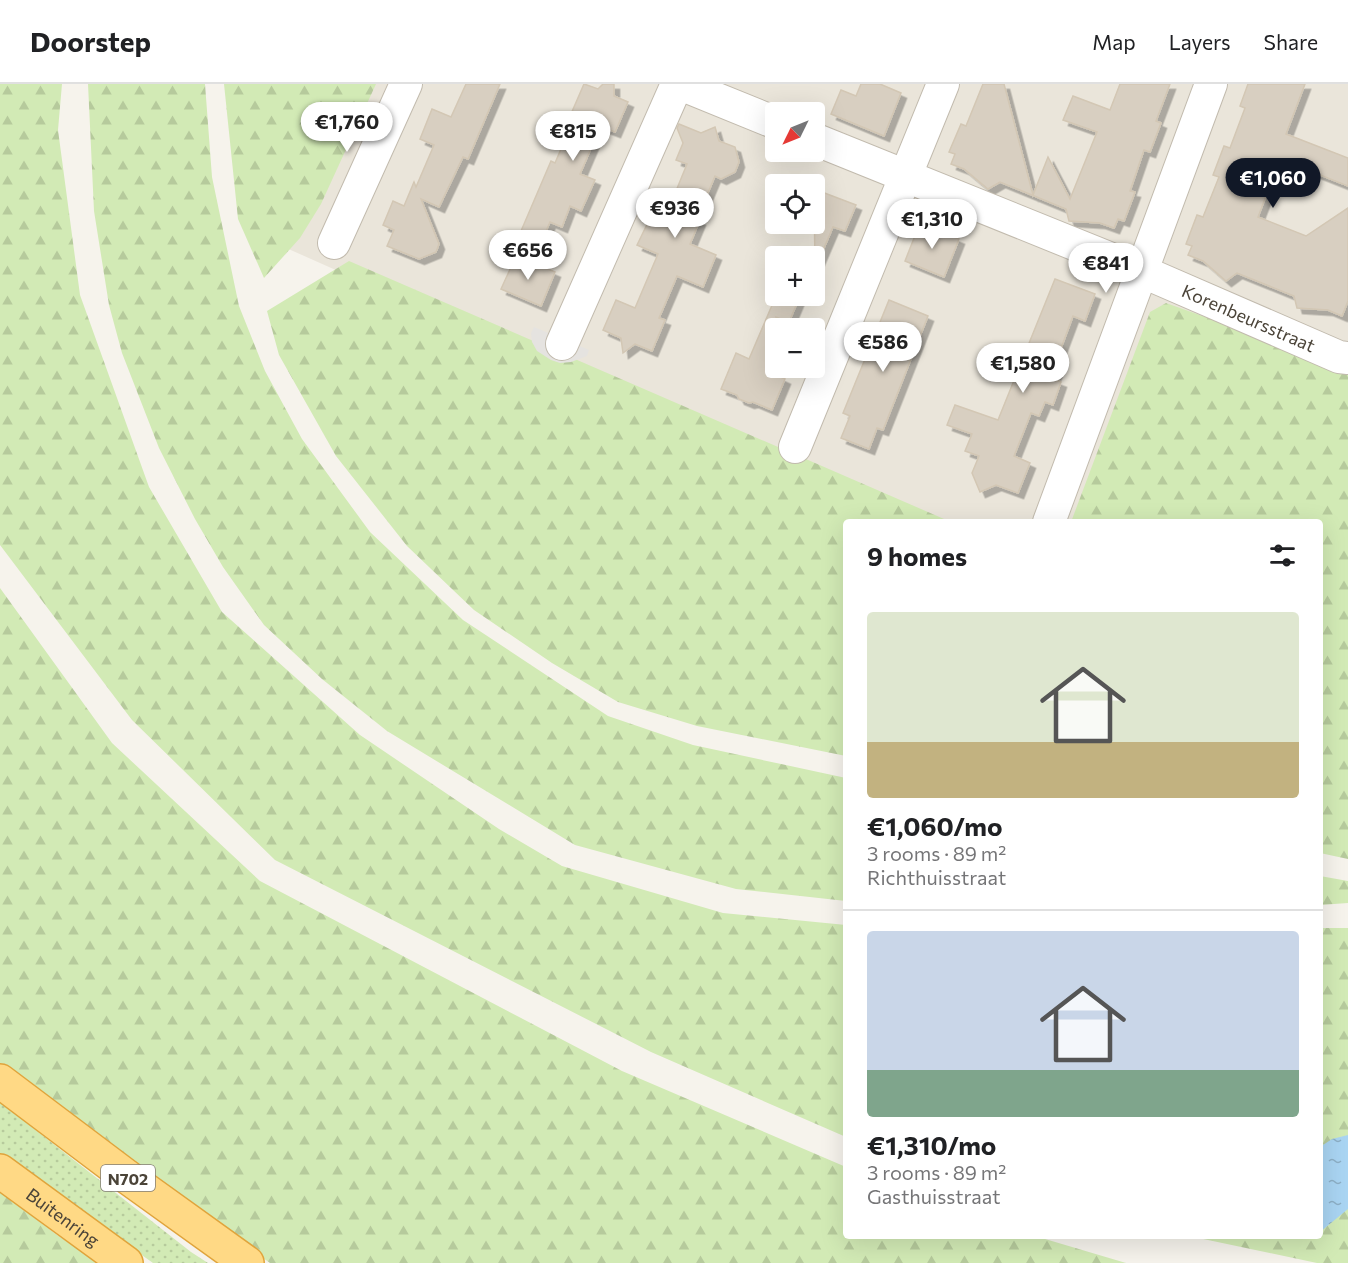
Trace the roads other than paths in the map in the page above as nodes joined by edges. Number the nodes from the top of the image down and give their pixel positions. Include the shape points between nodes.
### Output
1 (405, 84) edge
2 (678, 84) edge
3 (943, 84) edge
4 (1211, 84) edge
5 (765, 119) edge
6 (825, 143) edge
7 (907, 176) junction
8 (334, 243) dead end
9 (1141, 271) junction
10 (562, 344) dead end
11 (1348, 358) edge
12 (795, 447) dead end
13 (1050, 519) edge
14 (0, 1081) edge
15 (0, 1171) edge
16 (126, 1263) edge
17 (247, 1263) edge

1 - 8 street
2 - 5 street
2 - 10 street
3 - 7 street
4 - 9 street
6 - 7 street, Korenbeursstraat
7 - 9 street, Korenbeursstraat
7 - 12 street
9 - 11 street, Korenbeursstraat
9 - 13 street
14 - 17 highway, N702
15 - 16 highway, Buitenring

